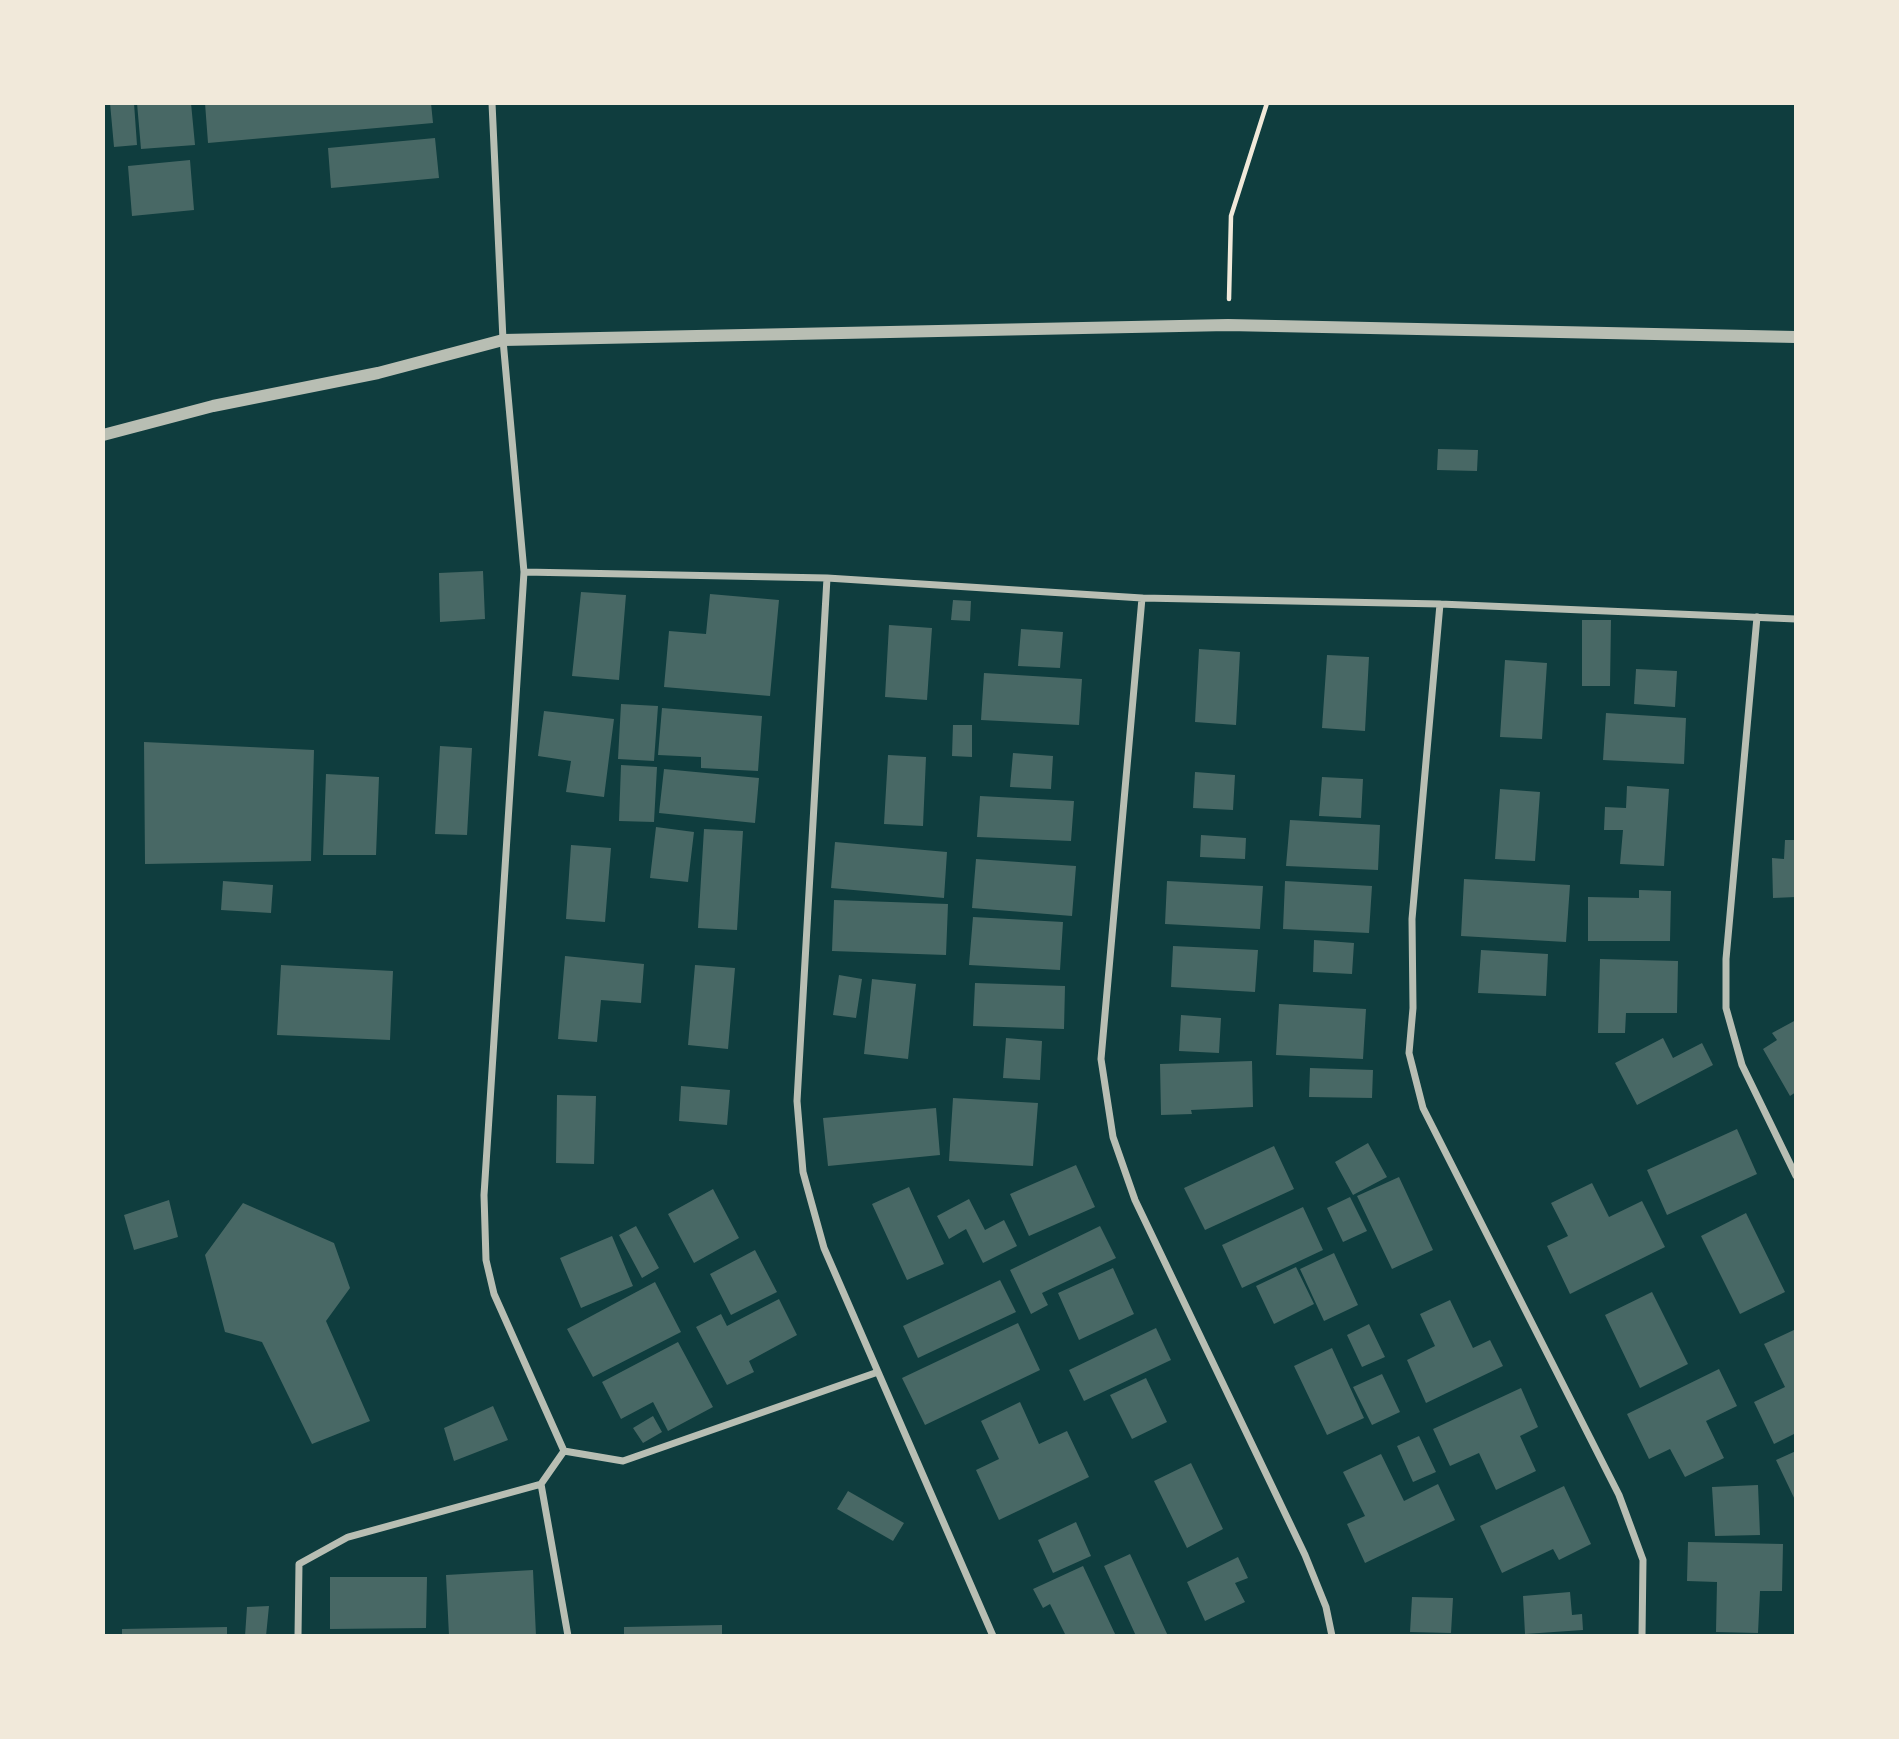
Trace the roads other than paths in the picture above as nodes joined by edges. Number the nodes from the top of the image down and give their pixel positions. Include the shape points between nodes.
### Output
1 (492, 103) edge
2 (1796, 337) edge
3 (503, 340) junction
4 (103, 435) edge
5 (524, 572) junction
6 (827, 578) junction
7 (1142, 597) junction
8 (1440, 604) junction
9 (1757, 617) junction
10 (1796, 619) edge
11 (1796, 1176) edge
12 (878, 1372) junction
13 (564, 1451) junction
14 (541, 1484) junction
15 (298, 1636) edge
16 (568, 1636) edge
17 (993, 1636) edge
18 (1332, 1636) edge
19 (1642, 1636) edge

1 - 3 street
2 - 3 street via 1228,325
3 - 4 street via 377,373 214,405
3 - 5 street
5 - 6 street
5 - 13 street via 484,1195 486,1260 494,1294
6 - 7 street
6 - 12 street via 796,1101 803,1172 824,1248
7 - 8 street
7 - 18 street via 1101,1059 1113,1137 1135,1200 1305,1555
8 - 9 street
8 - 19 street via 1412,919 1409,1053 1423,1108 1619,1495 1643,1560
9 - 10 street
9 - 11 street via 1726,959 1726,1008 1742,1065
12 - 13 street via 623,1461
12 - 17 street
13 - 14 street
14 - 15 street via 348,1537 299,1564
14 - 16 street

